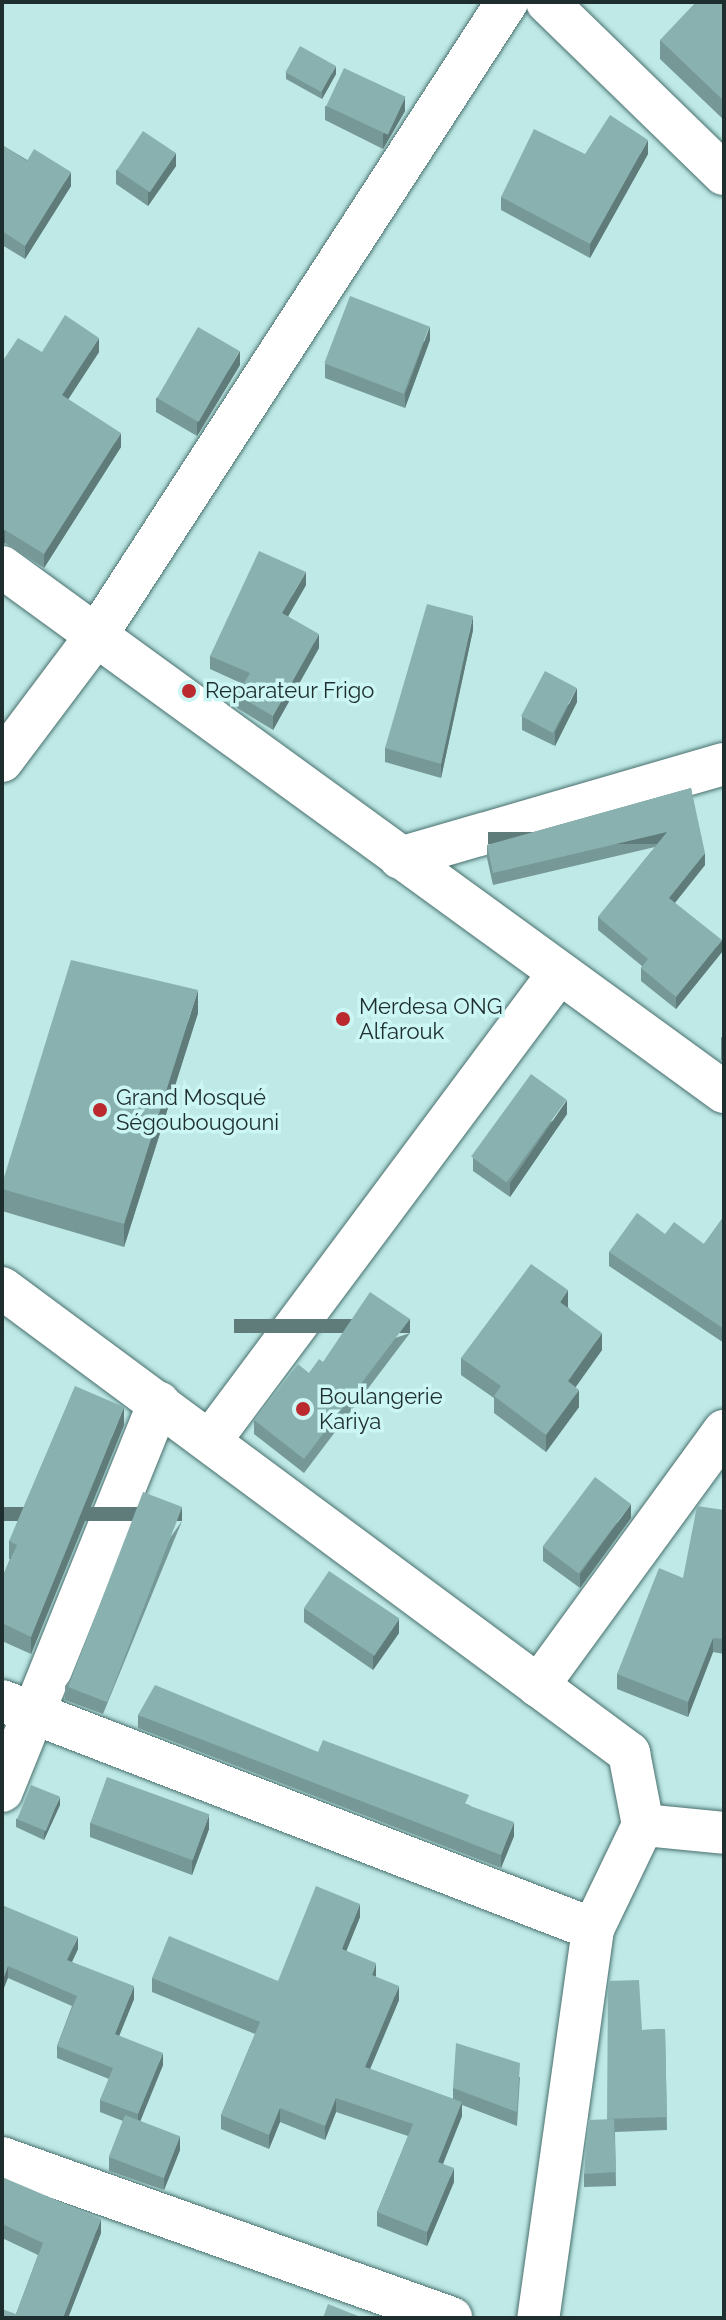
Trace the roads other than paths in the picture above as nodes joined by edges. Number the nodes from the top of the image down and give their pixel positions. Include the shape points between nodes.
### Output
1 (507, 2) edge
2 (547, 2) edge
3 (724, 174) edge
4 (2, 567) edge
5 (96, 636) junction
6 (2, 761) edge
7 (724, 764) edge
8 (400, 858) junction
9 (559, 973) junction
10 (724, 1092) edge
11 (2, 1288) edge
12 (159, 1403) junction
13 (724, 1431) edge
14 (210, 1441) junction
15 (538, 1686) junction
16 (18, 1707) edge
17 (2, 1791) edge
18 (643, 1825) junction
19 (724, 1833) edge
20 (593, 1929) junction
21 (2, 2158) edge
22 (451, 2318) edge
23 (538, 2318) edge

1 - 5 street
2 - 3 street
4 - 5 street
5 - 6 street
5 - 8 street
7 - 8 street
8 - 9 street
9 - 10 street
9 - 14 street
11 - 12 street
12 - 14 street
12 - 16 street
13 - 15 street
14 - 15 street
15 - 18 street via 629,1753
16 - 17 street
16 - 20 street
18 - 19 street
18 - 20 street
20 - 23 street
21 - 22 street

